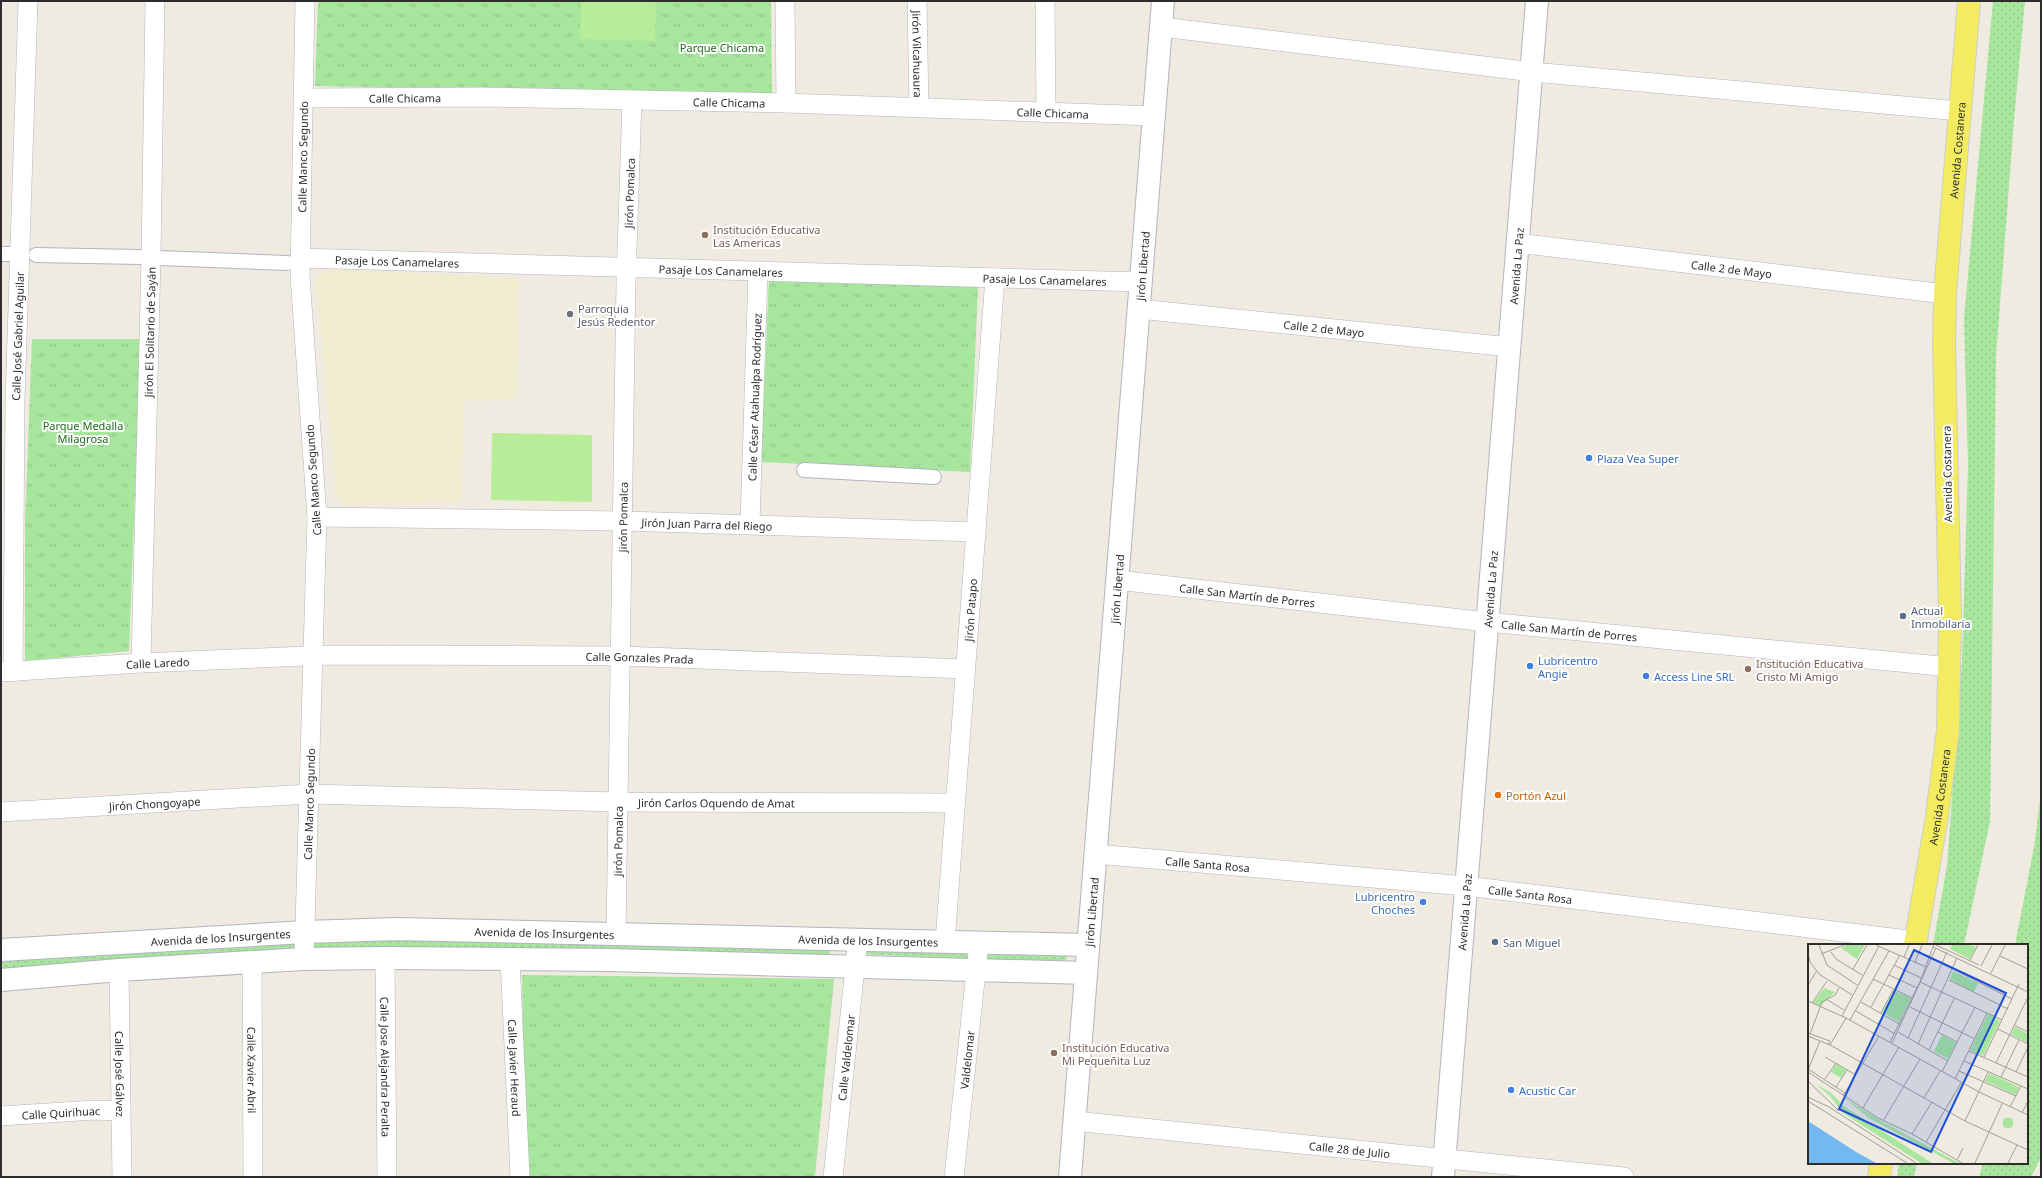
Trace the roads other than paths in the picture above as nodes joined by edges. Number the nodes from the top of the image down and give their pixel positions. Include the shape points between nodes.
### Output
1 (28, 1) edge
2 (155, 1) edge
3 (305, 1) edge
4 (785, 1) edge
5 (917, 1) edge
6 (1045, 1) edge
7 (1163, 1) edge
8 (1537, 1) edge
9 (1969, 1) edge
10 (1162, 27) junction
11 (1533, 72) junction
12 (303, 98) junction
13 (632, 100) junction
14 (786, 103) junction
15 (919, 108) junction
16 (1959, 111) junction
17 (1046, 113) junction
18 (1154, 116) junction
19 (1517, 243) junction
20 (36, 255) dead end
21 (140, 257) dead end
22 (159, 258) dead end
23 (294, 260) junction
24 (627, 267) junction
25 (758, 271) junction
26 (995, 278) junction
27 (1141, 282) junction
28 (1945, 294) junction
29 (1139, 309) junction
30 (1510, 347) junction
31 (804, 470) dead end
32 (934, 477) dead end
33 (317, 517) junction
34 (624, 521) junction
35 (750, 524) junction
36 (976, 532) junction
37 (1117, 580) junction
38 (1487, 622) junction
39 (314, 656) junction
40 (622, 656) junction
41 (141, 663) junction
42 (1950, 667) junction
43 (965, 669) junction
44 (7, 672) edge
45 (309, 794) junction
46 (619, 802) junction
47 (955, 803) junction
48 (1, 812) edge
49 (1095, 854) junction
50 (1466, 886) junction
51 (305, 932) junction
52 (616, 934) junction
53 (858, 939) junction
54 (945, 942) junction
55 (979, 943) junction
56 (1916, 943) edge
57 (1088, 944) junction
58 (1, 950) edge
59 (385, 958) junction
60 (304, 959) junction
61 (510, 959) junction
62 (252, 962) junction
63 (855, 967) junction
64 (119, 970) junction
65 (975, 970) junction
66 (1086, 973) junction
67 (1, 980) edge
68 (121, 1111) junction
69 (1, 1116) edge
70 (1074, 1121) junction
71 (1881, 1164) edge
72 (1444, 1168) edge
73 (1596, 1176) edge
74 (122, 1177) edge
75 (253, 1177) edge
76 (387, 1177) edge
77 (520, 1177) edge
78 (833, 1177) edge
79 (954, 1177) edge
80 (1070, 1177) edge
81 (1624, 1177) edge
82 (1879, 1177) edge

1 - 44 street, Calle José Gabriel Aguilar
2 - 41 street, Jirón El Solitario de Sayán via 152,250
3 - 12 street, Calle Manco Segundo
4 - 14 street
5 - 15 street, Jirón Vilcahuaura
6 - 17 street
7 - 10 street, Jirón Libertad
8 - 11 street, Avenida La Paz
9 - 16 main road, Avenida Costanera
10 - 11 street
10 - 18 street, Jirón Libertad
11 - 16 street
11 - 19 street, Avenida La Paz
12 - 13 street, Calle Chicama via 482,97
12 - 23 street, Calle Manco Segundo
13 - 14 street, Calle Chicama
13 - 24 street, Jirón Pomalca
14 - 15 street, Calle Chicama
15 - 17 street, Calle Chicama
16 - 28 main road, Avenida Costanera
17 - 18 street, Calle Chicama
18 - 27 street, Jirón Libertad
19 - 28 street, Calle 2 de Mayo
19 - 30 street, Avenida La Paz
20 - 21 street
22 - 23 street, Pasaje Los Canamelares
23 - 24 street, Pasaje Los Canamelares
23 - 33 street, Calle Manco Segundo via 300,276
24 - 25 street, Pasaje Los Canamelares
24 - 34 street, Jirón Pomalca
25 - 26 street, Pasaje Los Canamelares
25 - 35 street, Calle César Atahualpa Rodríguez
26 - 27 street, Pasaje Los Canamelares
26 - 36 street, Jirón Patapo
27 - 29 street, Jirón Libertad
28 - 42 main road, Avenida Costanera
29 - 30 street, Calle 2 de Mayo
29 - 37 street, Jirón Libertad
30 - 38 street, Avenida La Paz
31 - 32 street
33 - 34 street, Jirón Juan Parra del Riego
33 - 39 street, Calle Manco Segundo
34 - 35 street, Jirón Juan Parra del Riego
34 - 40 street, Jirón Pomalca
35 - 36 street, Jirón Juan Parra del Riego
36 - 43 street, Jirón Patapo
37 - 38 street, Calle San Martín de Porres
37 - 49 street, Jirón Libertad
38 - 42 street, Calle San Martín de Porres
38 - 50 street, Avenida La Paz
39 - 40 street, Calle Gonzales Prada
39 - 41 street, Calle Laredo
39 - 45 street, Calle Manco Segundo
40 - 43 street, Calle Gonzales Prada
40 - 46 street, Jirón Pomalca
41 - 44 street, Calle Laredo
42 - 56 main road, Avenida Costanera via 1948,730
43 - 47 street, Jirón Patapo
45 - 46 street, Jirón Carlos Oquendo de Amat
45 - 48 street, Jirón Chongoyape
45 - 51 street, Calle Manco Segundo
46 - 47 street, Jirón Carlos Oquendo de Amat
46 - 52 street, Jirón Pomalca
47 - 54 street, Jirón Patapo
49 - 50 street, Calle Santa Rosa
49 - 57 street, Jirón Libertad
50 - 56 street, Calle Santa Rosa
50 - 72 street, Avenida La Paz
51 - 52 street, Avenida de los Insurgentes via 397,929
51 - 58 street, Avenida de los Insurgentes
51 - 60 street, Calle Manco Segundo
52 - 53 street, Avenida de los Insurgentes
53 - 54 street, Avenida de los Insurgentes
53 - 63 street, Calle Valdelomar
54 - 55 street, Avenida de los Insurgentes
55 - 57 street, Avenida de los Insurgentes
55 - 65 street, Valdelomar
57 - 66 street, Jirón Libertad
59 - 60 street
59 - 61 street
59 - 76 street, Calle Jose Alejandra Peralta
60 - 62 street
61 - 63 street
61 - 77 street, Calle Javier Heraud
62 - 64 street
62 - 75 street, Calle Xavier Abril
63 - 65 street
63 - 78 street, Calle Valdelomar
64 - 67 street
64 - 68 street, Calle José Gálvez
65 - 66 street
65 - 79 street, Valdelomar
66 - 70 street, Jirón Libertad
68 - 69 street, Calle Quirihuac via 96,1110
68 - 74 street, Calle José Gálvez
70 - 72 street, Calle 28 de Julio
70 - 80 street, Jirón Libertad
71 - 82 main road
72 - 73 street, Calle 28 de Julio
73 - 81 street, Calle 28 de Julio

